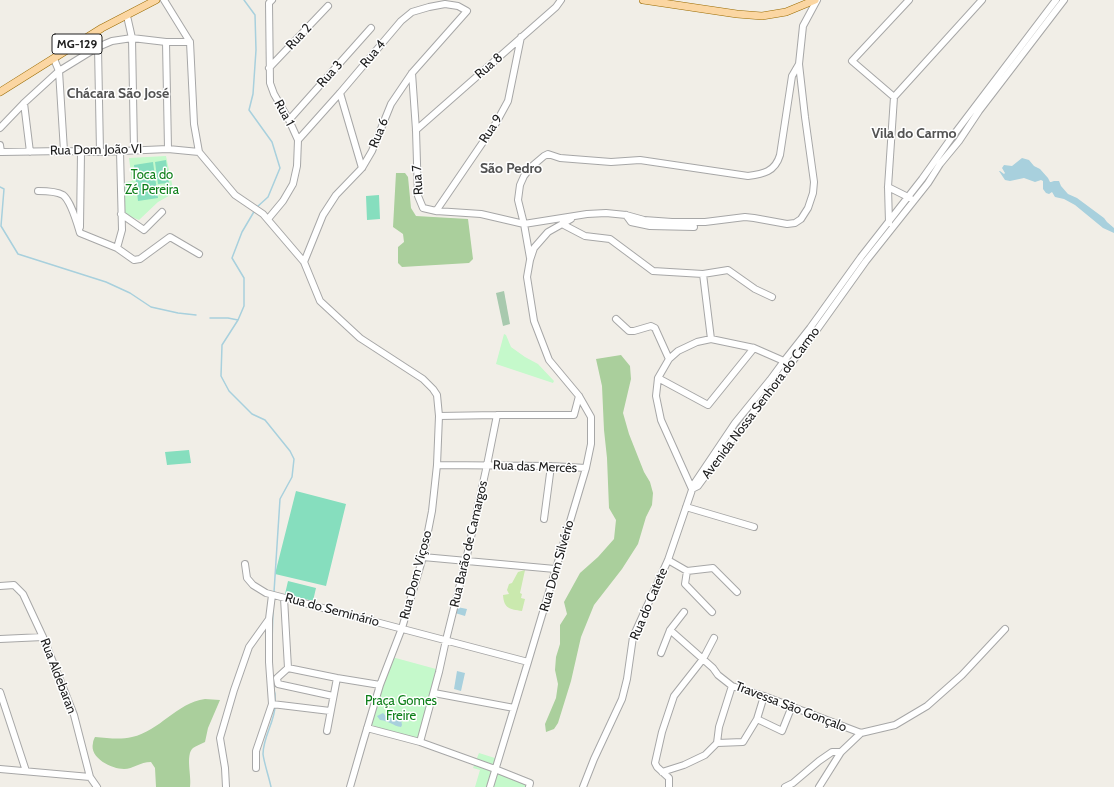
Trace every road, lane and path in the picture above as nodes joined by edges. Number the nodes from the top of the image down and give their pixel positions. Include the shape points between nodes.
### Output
1 (156, 0) edge
2 (164, 0) edge
3 (272, 0) edge
4 (561, 0) edge
5 (643, 0) edge
6 (816, 0) edge
7 (908, 0) edge
8 (982, 0) edge
9 (1059, 2) edge
10 (328, 6) dead end
11 (467, 11) joint
12 (127, 16) junction
13 (371, 28) dead end
14 (521, 37) junction
15 (132, 38) junction
16 (166, 42) junction
17 (190, 42) junction
18 (98, 47) junction
19 (54, 59) junction
20 (799, 64) junction
21 (269, 68) junction
22 (59, 70) junction
23 (412, 73) junction
24 (0, 92) edge
25 (340, 93) junction
26 (894, 97) junction
27 (24, 103) junction
28 (289, 120) junction
29 (0, 128) edge
30 (416, 130) junction
31 (298, 140) junction
32 (0, 145) edge
33 (168, 149) junction
34 (134, 150) junction
35 (64, 151) junction
36 (120, 151) junction
37 (30, 152) junction
38 (81, 152) junction
39 (100, 152) junction
40 (198, 152) junction
41 (938, 162) junction
42 (362, 168) junction
43 (888, 187) junction
44 (38, 191) dead end
45 (908, 196) junction
46 (914, 201) junction
47 (436, 211) junction
48 (162, 212) dead end
49 (121, 214) junction
50 (626, 215) junction
51 (574, 217) junction
52 (268, 219) junction
53 (888, 223) junction
54 (524, 224) junction
55 (562, 224) junction
56 (694, 227) dead end
57 (893, 227) junction
58 (80, 233) junction
59 (117, 248) junction
60 (199, 254) dead end
61 (530, 260) junction
62 (304, 262) junction
63 (703, 274) junction
64 (848, 281) junction
65 (772, 297) dead end
66 (616, 319) dead end
67 (813, 330) junction
68 (711, 339) junction
69 (754, 348) junction
70 (669, 359) junction
71 (784, 361) junction
72 (790, 364) junction
73 (658, 378) junction
74 (579, 396) junction
75 (497, 415) junction
76 (439, 416) junction
77 (735, 423) junction
78 (742, 427) junction
79 (437, 465) junction
80 (487, 466) junction
81 (551, 466) junction
82 (586, 468) junction
83 (692, 489) junction
84 (686, 507) junction
85 (544, 519) dead end
86 (754, 527) dead end
87 (423, 557) junction
88 (466, 560) junction
89 (668, 560) junction
90 (245, 564) dead end
91 (556, 569) junction
92 (687, 571) junction
93 (0, 586) edge
94 (737, 592) dead end
95 (276, 596) junction
96 (684, 612) dead end
97 (712, 612) dead end
98 (269, 619) junction
99 (402, 628) junction
100 (1005, 629) dead end
101 (670, 630) junction
102 (43, 637) junction
103 (714, 638) dead end
104 (0, 639) edge
105 (446, 640) junction
106 (662, 654) dead end
107 (703, 659) junction
108 (528, 662) junction
109 (288, 668) junction
110 (337, 678) junction
111 (380, 686) junction
112 (732, 686) junction
113 (0, 692) edge
114 (434, 693) junction
115 (333, 696) junction
116 (764, 696) junction
117 (272, 704) junction
118 (792, 706) junction
119 (514, 708) junction
120 (330, 711) junction
121 (757, 719) junction
122 (367, 728) junction
123 (327, 731) dead end
124 (861, 733) junction
125 (420, 742) junction
126 (717, 743) junction
127 (841, 752) junction
128 (256, 768) dead end
129 (0, 769) edge
130 (495, 769) junction
131 (26, 771) junction
132 (662, 772) junction
133 (90, 777) junction
134 (96, 786) edge
135 (226, 787) edge
136 (350, 787) edge
137 (490, 787) edge
138 (529, 787) edge
139 (583, 787) edge
140 (669, 787) edge
141 (785, 787) edge
142 (819, 787) edge

1 - 12 main road, MG-129
2 - 17 street
3 - 21 street, Rua 1 via 269,3
4 - 14 street, Rua 8
5 - 6 main road via 762,16 786,12
6 - 20 street via 803,26
7 - 26 street via 852,61
8 - 26 street
9 - 41 street, Avenida Nossa Senhora do Carmo via 976,110 952,137
10 - 21 street, Rua 2
11 - 23 street, Rua 6
11 - 25 street, Rua 4 via 458,6 445,4 412,12 401,21
12 - 15 street
12 - 19 main road, MG-129 via 102,28
13 - 28 street, Rua 3
14 - 30 street, Rua 8
14 - 47 street, Rua 9 via 508,101 496,123
15 - 16 street
15 - 18 street via 112,41
15 - 34 street
16 - 17 street
16 - 33 street
17 - 40 street
18 - 22 street
18 - 39 street
19 - 22 street
19 - 24 main road, MG-129
20 - 50 street via 814,182 808,208 801,219 787,224 754,218 672,222 644,220
20 - 54 street via 792,76 780,155 777,163 768,171 748,176 640,160 577,160 548,154 531,167 520,185 518,200
21 - 28 street, Rua 1 via 274,94
22 - 27 street
22 - 35 street
23 - 30 street, Rua 7
23 - 42 street, Rua 6 via 391,104 372,151
25 - 31 street, Rua 4
25 - 42 street
26 - 43 street
27 - 29 street
27 - 37 street
28 - 31 street, Rua 1
30 - 47 street, Rua 7 via 418,196 423,208
31 - 52 street, Rua 1 via 293,184
32 - 37 street, Rua Dom João VI via 1,152
33 - 34 street, Rua Dom João VI
33 - 40 street, Rua Dom João VI
34 - 36 street, Rua Dom João VI
35 - 37 street, Rua Dom João VI
35 - 38 street, Rua Dom João VI
36 - 39 street, Rua Dom João VI
36 - 49 street
38 - 39 street, Rua Dom João VI
38 - 58 street
40 - 52 street, Rua Dom Viçoso via 235,195
41 - 45 street, Avenida Nossa Senhora do Carmo
41 - 46 street, Avenida Nossa Senhora do Carmo via 928,184
42 - 62 street, Rua 6 via 336,195 323,215
43 - 45 street
43 - 53 street
44 - 58 street via 62,194 68,200
45 - 46 street
45 - 53 street, Avenida Nossa Senhora do Carmo
46 - 57 street, Avenida Nossa Senhora do Carmo
47 - 54 street, Rua 7 via 481,214
48 - 49 street via 144,230
49 - 59 street via 122,230
50 - 51 street via 606,213
50 - 56 street via 631,222 650,226
51 - 54 street
51 - 55 street
52 - 62 street, Rua Dom Viçoso
53 - 57 street
53 - 64 street, Avenida Nossa Senhora do Carmo via 861,257
54 - 61 street
55 - 61 street via 540,240
55 - 63 street via 585,236 610,239 652,271
57 - 64 street, Avenida Nossa Senhora do Carmo
58 - 59 street
59 - 60 street via 134,260 140,259 170,237
61 - 74 street, Rua Dom Silvério via 527,277 534,321 549,360
62 - 76 street, Rua Dom Viçoso via 320,301 360,338 423,379 437,395
63 - 65 street via 728,270 755,289
63 - 68 street
64 - 67 street, Avenida Nossa Senhora do Carmo
66 - 70 street via 629,331 651,326 655,328
67 - 71 street, Avenida Nossa Senhora do Carmo
67 - 72 street, Avenida Nossa Senhora do Carmo
68 - 69 street
68 - 70 street via 678,351
69 - 71 street
69 - 73 street via 708,405
70 - 73 street
71 - 72 street
71 - 77 street, Avenida Nossa Senhora do Carmo
72 - 78 street, Avenida Nossa Senhora do Carmo
73 - 83 street via 656,396 661,420
74 - 75 street via 574,415
74 - 82 street, Rua Dom Silvério via 591,417 591,444
75 - 76 street
75 - 80 street, Rua Barão de Camargos
76 - 79 street, Rua Dom Viçoso
77 - 78 street
77 - 83 street, Avenida Nossa Senhora do Carmo
78 - 83 street, Avenida Nossa Senhora do Carmo via 698,486
79 - 80 street, Rua das Mercês
79 - 87 street, Rua Dom Viçoso
80 - 81 street, Rua das Mercês
80 - 88 street, Rua Barão de Camargos
81 - 82 street, Rua das Mercês
81 - 85 street
82 - 91 street, Rua Dom Silvério
83 - 84 street, Rua do Catete
84 - 86 street
84 - 89 street, Rua do Catete
87 - 88 street
87 - 99 street, Rua Dom Viçoso
88 - 91 street
88 - 105 street, Rua Barão de Camargos
89 - 92 street
89 - 139 street, Rua do Catete via 633,637 622,699
90 - 95 street, Rua do Seminário via 248,578 253,584
91 - 108 street, Rua Dom Silvério
92 - 94 street via 713,568
92 - 97 street via 685,584
93 - 102 street, Rua Aldebaran via 14,584 23,594
95 - 98 street
95 - 99 street, Rua do Seminário
95 - 109 street
96 - 101 street
98 - 117 street
98 - 135 street via 249,647 220,738
99 - 105 street, Rua do Seminário
99 - 111 street, Rua Dom Viçoso
100 - 124 street via 962,675 927,706 895,725
101 - 106 street
101 - 107 street, Travessa São Gonçalo
102 - 104 street
102 - 133 street, Rua Aldebaran via 74,716
103 - 107 street
105 - 108 street, Rua do Seminário
105 - 114 street, Rua Barão de Camargos
107 - 112 street, Travessa São Gonçalo
107 - 132 street via 674,696 662,732 656,763
108 - 119 street, Rua Dom Silvério
109 - 110 street
109 - 115 street via 277,678 278,684
110 - 111 street
110 - 115 street
111 - 122 street, Rua Dom Viçoso
112 - 116 street, Travessa São Gonçalo
112 - 126 street via 719,727
113 - 131 street
114 - 119 street
114 - 125 street
115 - 120 street
116 - 118 street, Travessa São Gonçalo
116 - 121 street
117 - 120 street
117 - 128 street via 256,752
118 - 121 street via 782,731
118 - 124 street, Travessa São Gonçalo
119 - 130 street, Rua Dom Silvério
120 - 123 street
121 - 126 street via 743,742
122 - 125 street
122 - 136 street, Rua Dom Viçoso
124 - 127 street
125 - 130 street
126 - 132 street via 705,755
127 - 141 street via 832,752 794,783
127 - 142 street
129 - 131 street
130 - 137 street, Rua Dom Silvério
130 - 138 street via 530,783
131 - 133 street
132 - 140 street via 669,778
133 - 134 street, Rua Aldebaran

